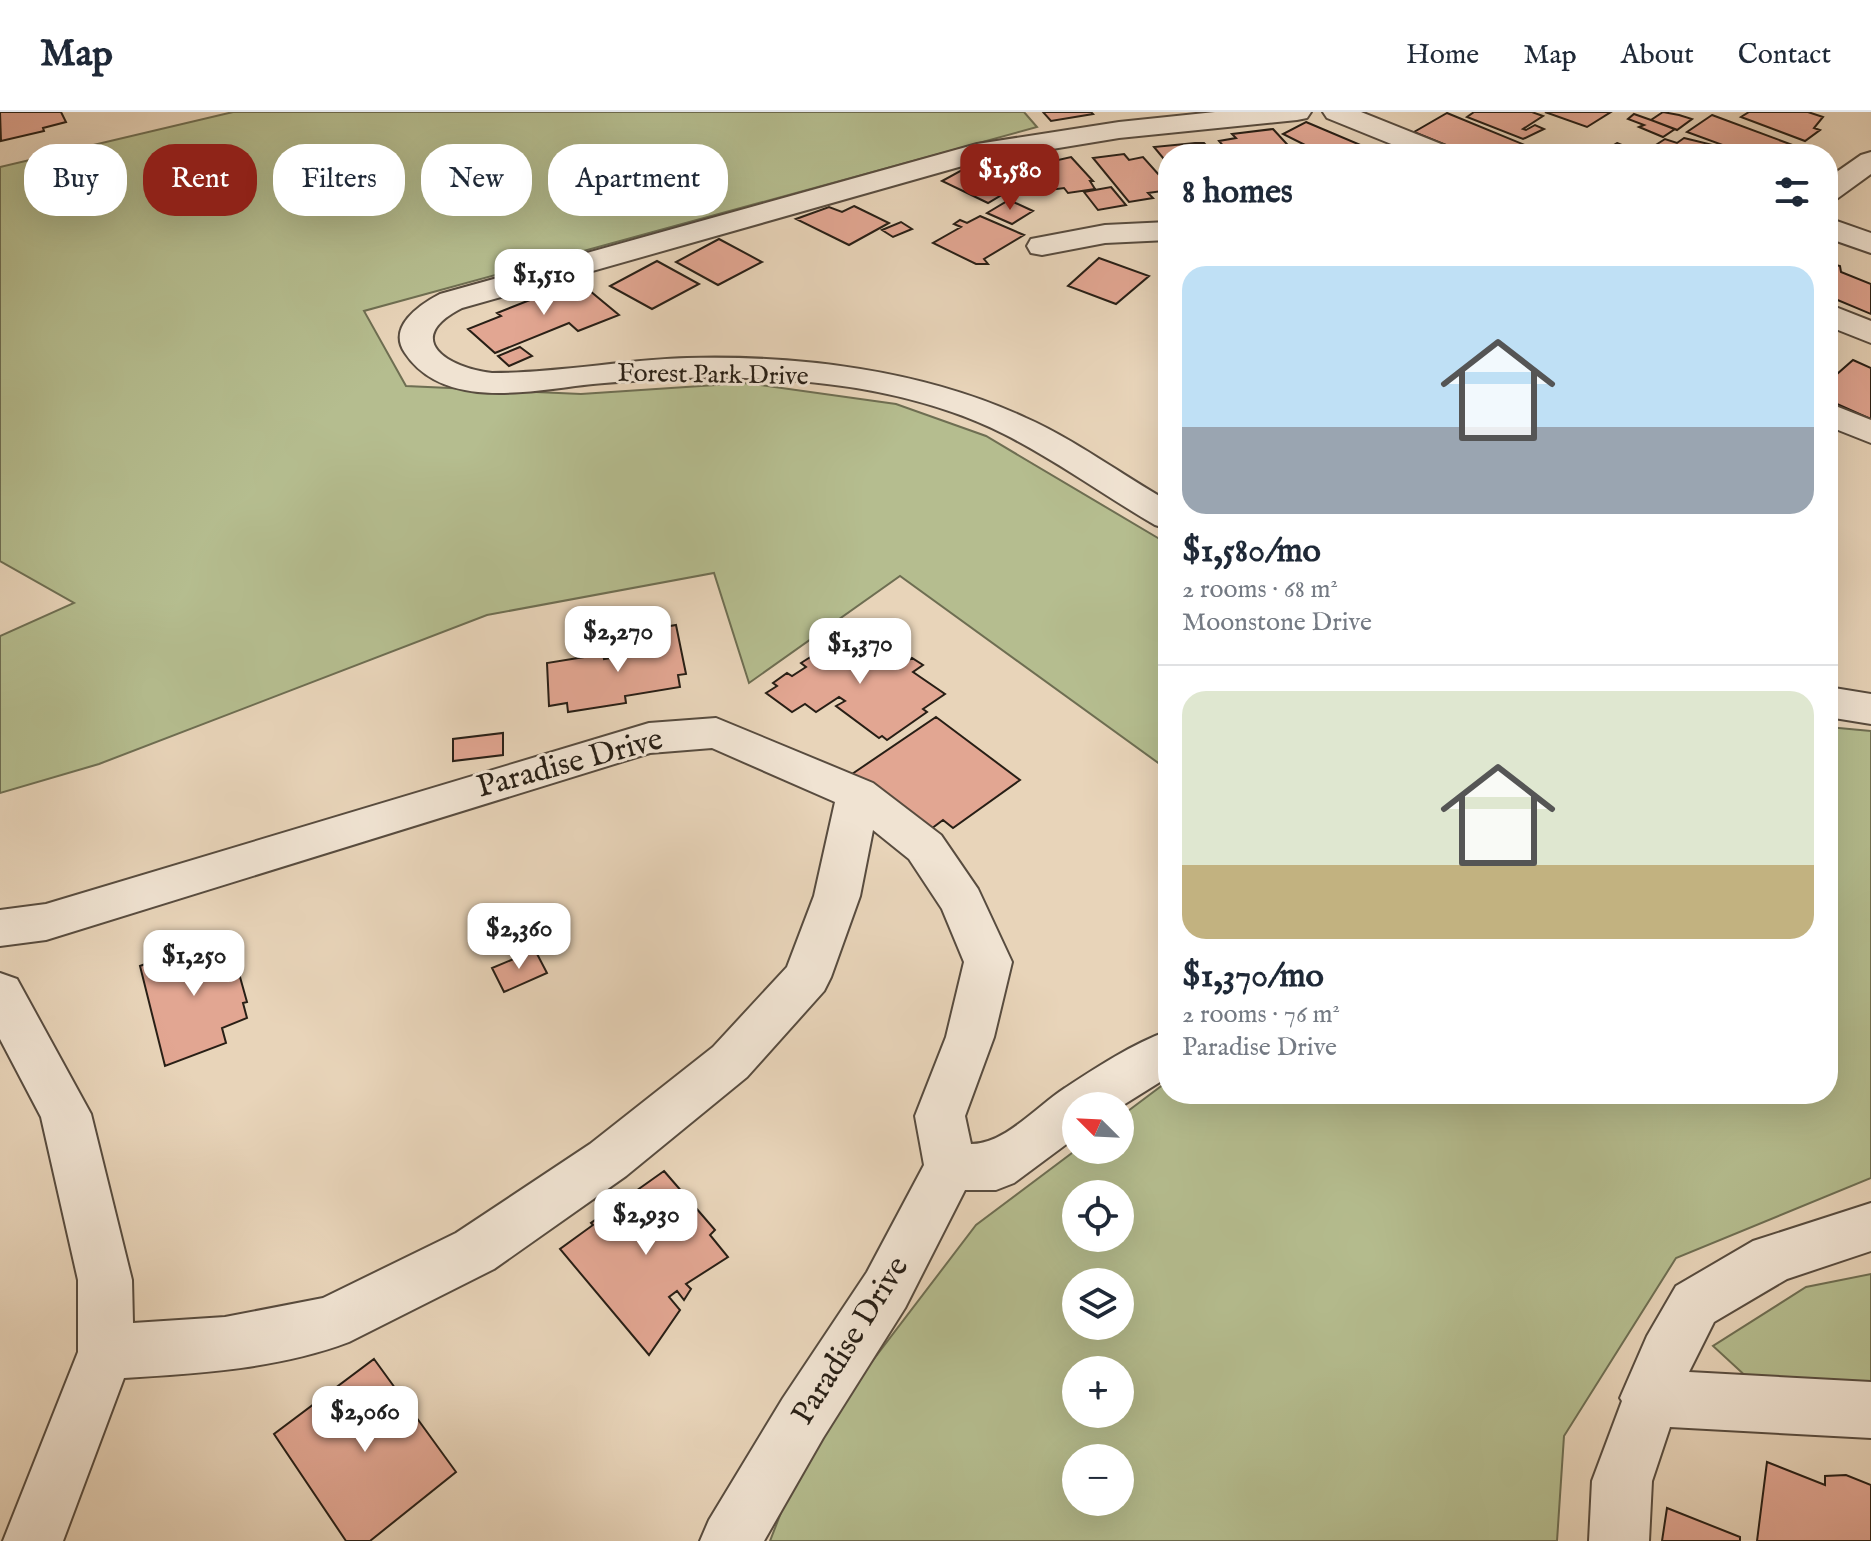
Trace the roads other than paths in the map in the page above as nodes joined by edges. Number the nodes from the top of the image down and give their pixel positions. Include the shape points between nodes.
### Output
1 (1297, 112) edge
2 (1337, 112) edge
3 (1416, 144) edge
4 (1871, 161) edge
5 (1838, 185) edge
6 (1158, 231) edge
7 (1838, 231) edge
8 (1871, 244) edge
9 (1042, 246) dead end
10 (1838, 318) edge
11 (1871, 333) edge
12 (1838, 418) edge
13 (1871, 433) edge
14 (1158, 511) edge
15 (1838, 704) edge
16 (1871, 709) edge
17 (858, 794) junction
18 (0, 928) edge
19 (0, 993) edge
20 (1158, 1058) edge
21 (1102, 1092) edge
22 (1062, 1118) edge
23 (950, 1167) junction
24 (1871, 1227) edge
25 (106, 1352) junction
26 (1649, 1398) junction
27 (1871, 1410) edge
28 (33, 1541) edge
29 (730, 1541) edge
30 (1619, 1541) edge

1 - 14 street, Forest Park Drive via 1119,130 977,153 465,296 435,308 419,323 414,340 425,358 448,372 487,381 775,370 939,398 1013,424
2 - 3 street
4 - 5 street
6 - 9 street via 1101,234
7 - 8 street
10 - 11 street
12 - 13 street
15 - 16 street
17 - 18 street, Paradise Drive via 716,733 649,738 46,922
17 - 23 street, Paradise Drive via 925,847 962,902 988,962 970,1037 940,1116
17 - 25 street via 837,896 807,977 730,1062 608,1160 475,1251 329,1323 225,1344
19 - 25 street via 66,1114 105,1280
20 - 21 street
22 - 23 street via 996,1167
23 - 29 street, Paradise Drive via 886,1290
24 - 26 street via 1772,1259 1695,1304
25 - 28 street
26 - 27 street
26 - 30 street via 1622,1481

